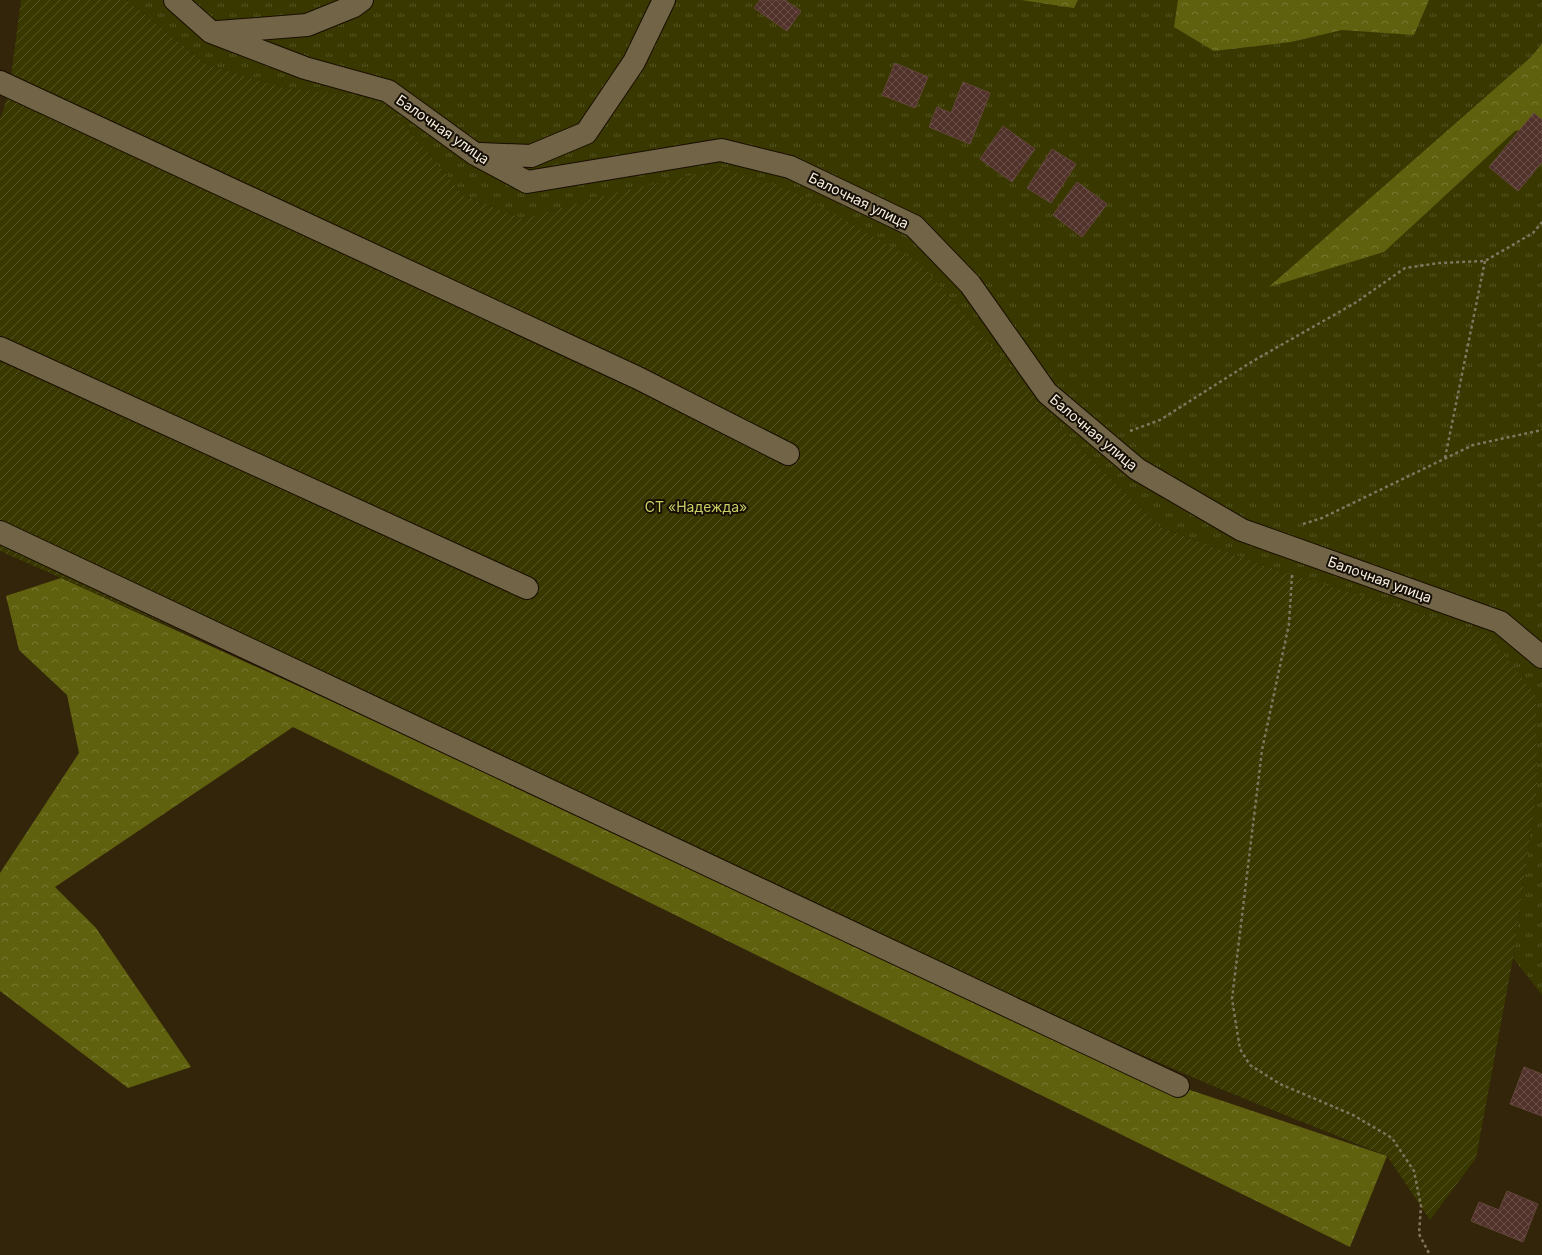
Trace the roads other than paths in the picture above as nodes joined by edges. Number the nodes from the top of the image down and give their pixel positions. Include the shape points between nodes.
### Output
1 (175, 0) edge
2 (362, 0) edge
3 (664, 0) edge
4 (211, 32) junction
5 (0, 82) edge
6 (475, 154) junction
7 (0, 348) edge
8 (788, 454) dead end
9 (0, 532) edge
10 (527, 588) dead end
11 (1542, 657) edge
12 (1178, 1086) dead end

1 - 4 street, Балочная улица
2 - 4 street via 354,6 307,25
3 - 6 street via 634,62 586,133 531,156
4 - 6 street, Балочная улица via 305,68 388,91
5 - 8 street via 638,378
6 - 11 street, Балочная улица via 527,182 721,150 790,167 914,226 970,284 1047,393 1137,470 1242,530 1500,622
7 - 10 street
9 - 12 street

